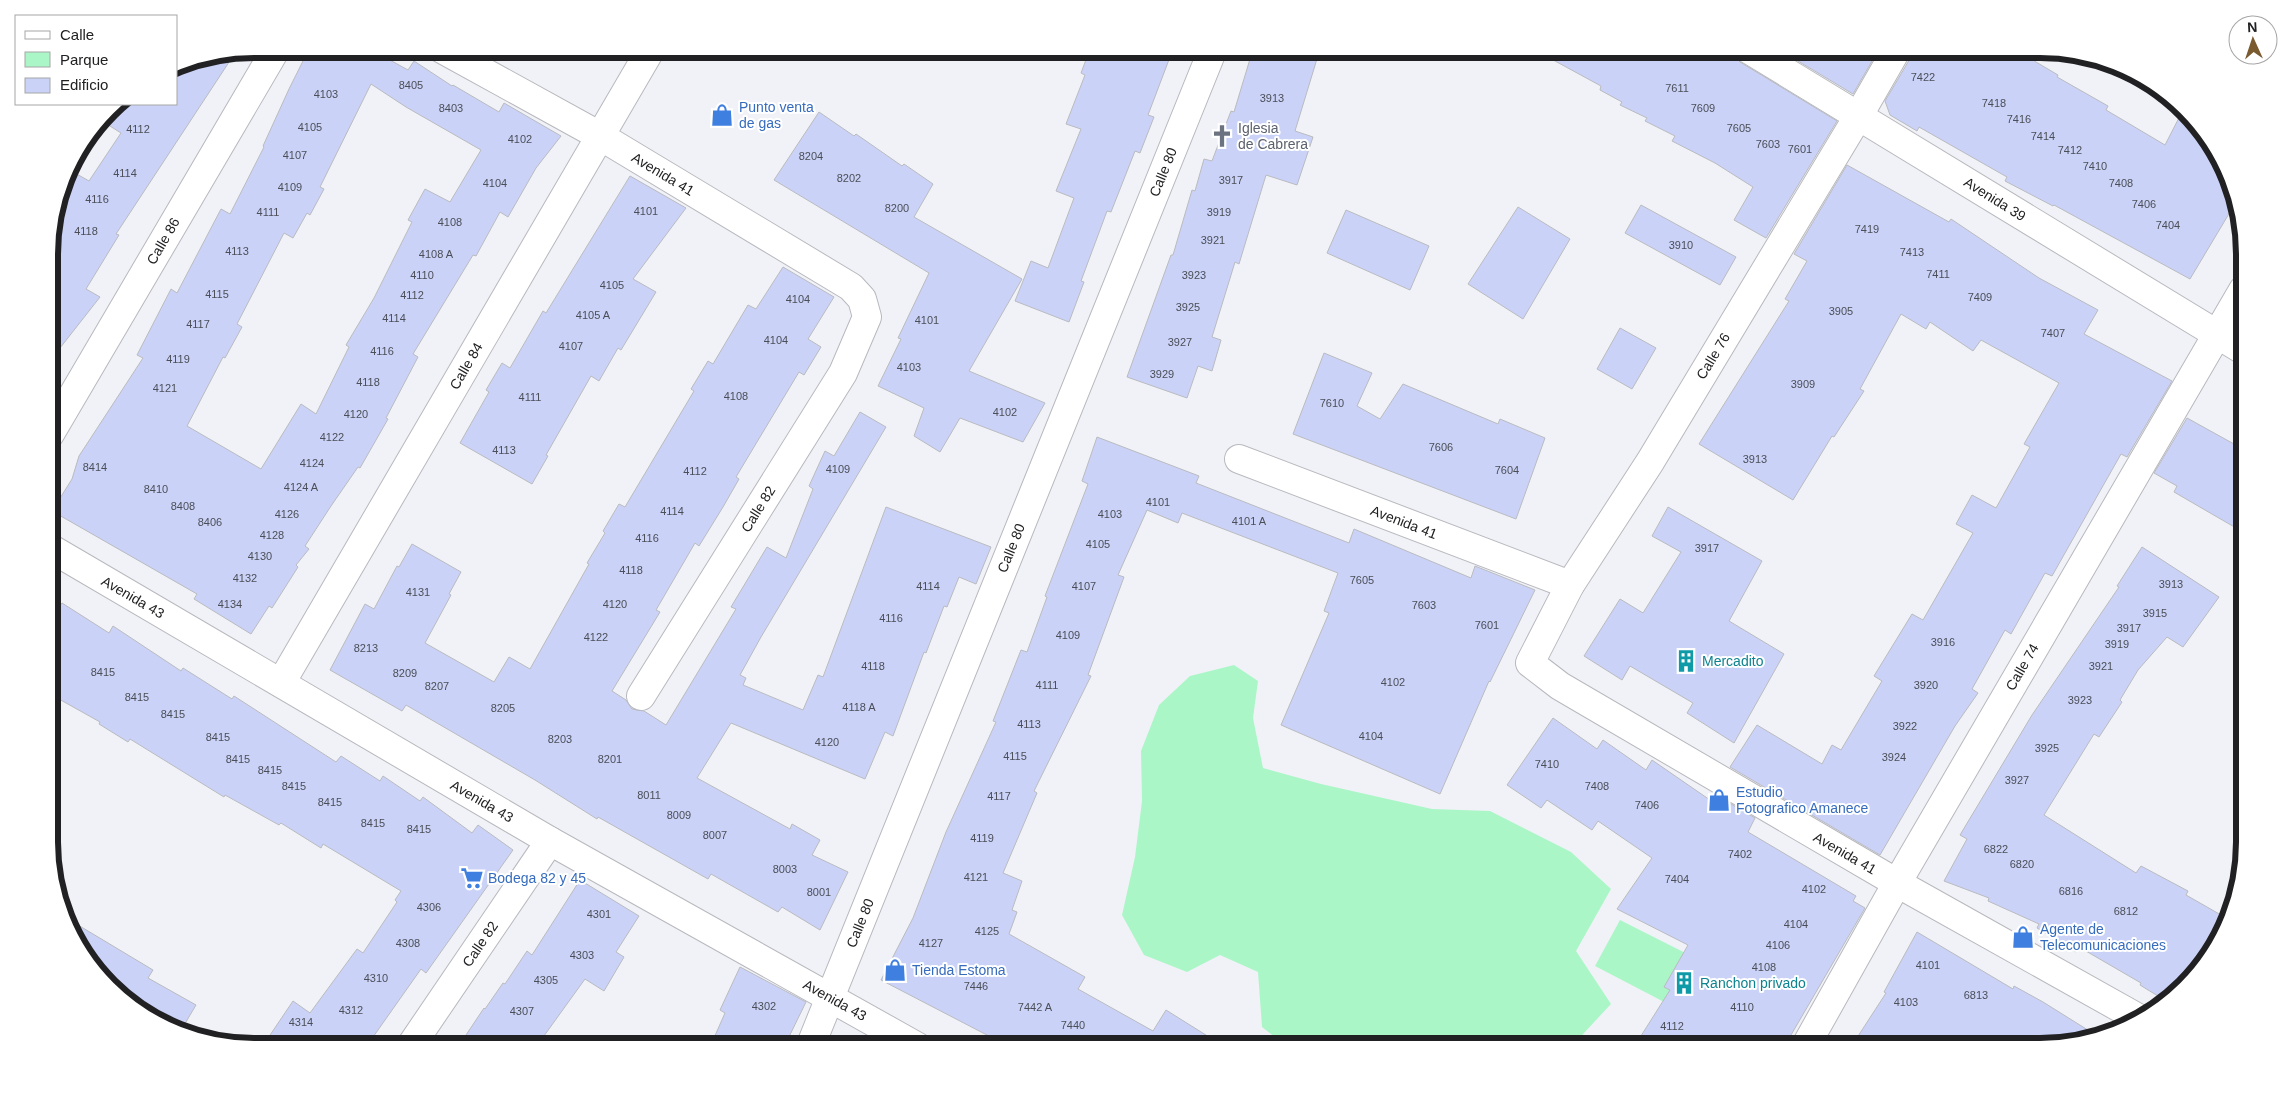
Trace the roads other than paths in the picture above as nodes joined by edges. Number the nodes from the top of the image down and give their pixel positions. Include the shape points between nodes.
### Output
1 (271, 58) edge
2 (458, 58) edge
3 (646, 58) edge
4 (1209, 58) edge
5 (1763, 58) edge
6 (1891, 58) edge
7 (1859, 115) junction
8 (600, 136) junction
9 (2236, 302) edge
10 (867, 317) joint
11 (2216, 335) junction
12 (2236, 346) edge
13 (58, 420) edge
14 (1239, 459) dead end
15 (58, 553) edge
16 (1570, 585) junction
17 (1530, 663) joint
18 (281, 683) junction
19 (641, 696) dead end
20 (550, 841) junction
21 (1897, 882) junction
22 (830, 997) junction
23 (2132, 1015) edge
24 (416, 1038) edge
25 (814, 1038) edge
26 (902, 1038) edge
27 (1810, 1038) edge

1 - 13 street, Calle 86
2 - 8 street, Avenida 41
3 - 8 street, Calle 84
4 - 22 street, Calle 80
5 - 7 street, Avenida 39
6 - 7 street, Calle 76
7 - 11 street, Avenida 39
7 - 16 street, Calle 76 via 1650,462
8 - 10 street, Avenida 41 via 851,287 862,299
8 - 18 street, Calle 84
9 - 11 street, Calle 74
10 - 19 street, Calle 82 via 843,373
11 - 12 street, Avenida 39
11 - 21 street, Calle 74
14 - 16 street, Avenida 41
15 - 18 street, Avenida 43
16 - 17 street, Calle 76
17 - 21 street, Avenida 41 via 1560,686
18 - 20 street, Avenida 43
20 - 22 street, Avenida 43
20 - 24 street, Calle 82
21 - 23 street, Avenida 41
21 - 27 street, Calle 74
22 - 25 street, Calle 80
22 - 26 street, Avenida 43

